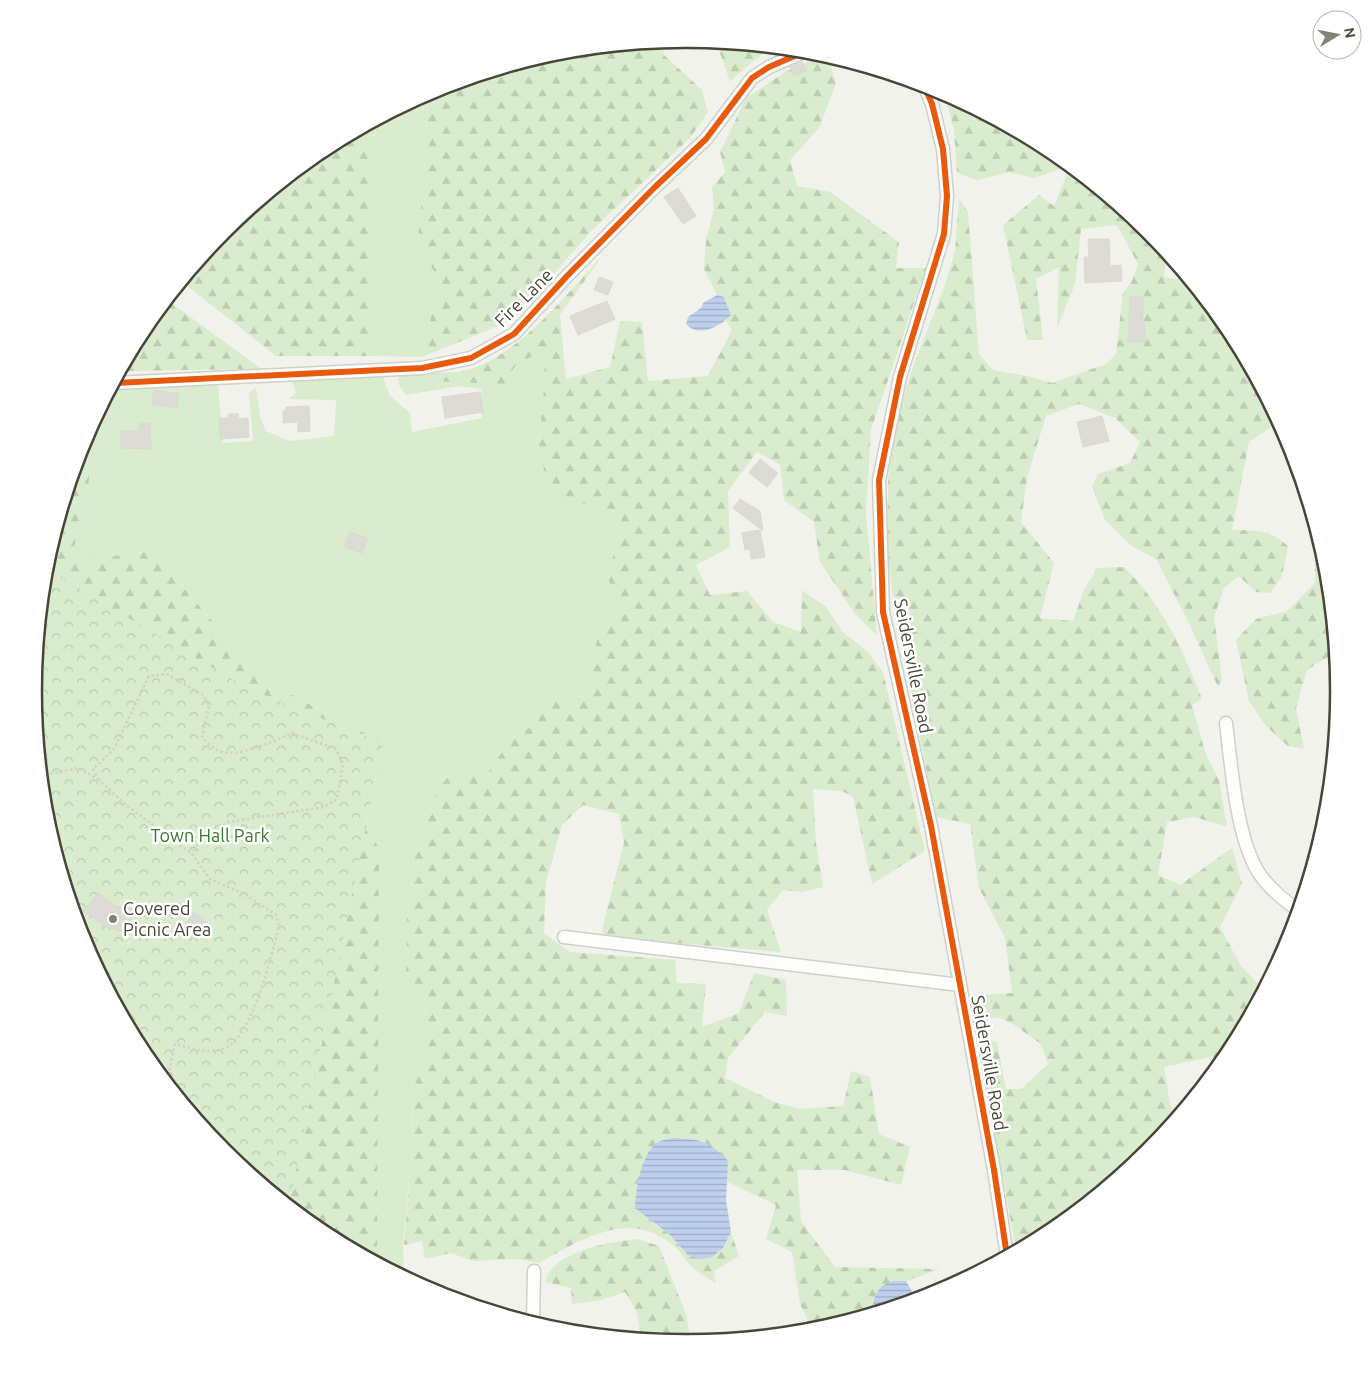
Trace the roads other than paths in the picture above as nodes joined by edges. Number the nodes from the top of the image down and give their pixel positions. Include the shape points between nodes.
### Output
1 (793, 57) edge
2 (928, 94) edge
3 (122, 383) edge
4 (1226, 723) dead end
5 (1292, 905) edge
6 (564, 937) dead end
7 (960, 985) junction
8 (1006, 1249) edge
9 (534, 1271) dead end
10 (534, 1316) edge

1 - 3 street, Fire Lane via 752,78 706,139 585,258 514,334 471,358 422,368
2 - 7 street, Seidersville Road via 944,149 947,196 944,234 900,377 879,480 883,612 931,826
4 - 5 street via 1234,796 1251,858 1268,886
6 - 7 street
7 - 8 street, Seidersville Road
9 - 10 street

